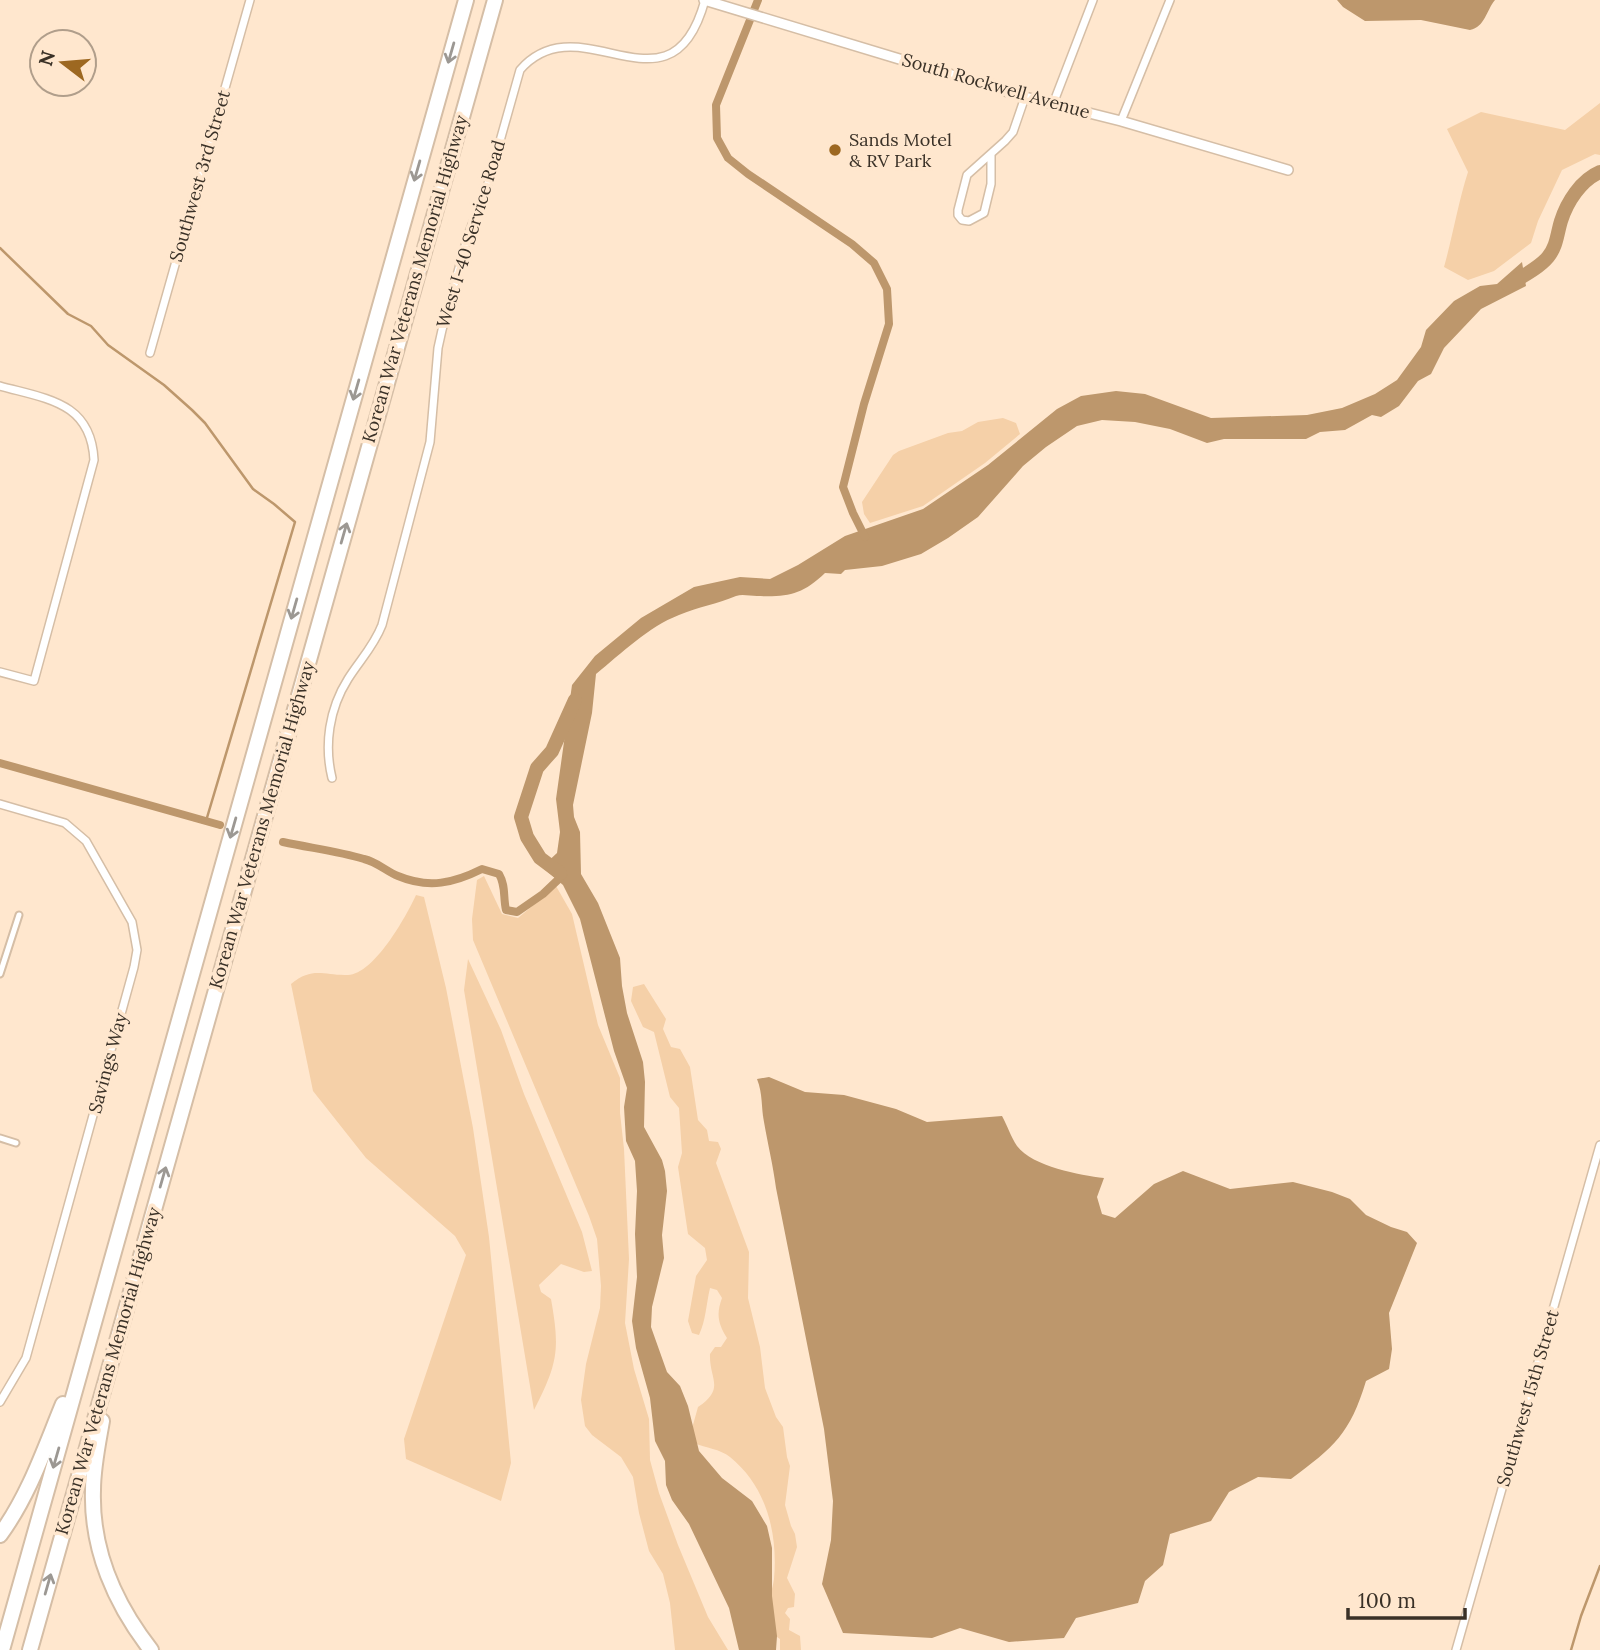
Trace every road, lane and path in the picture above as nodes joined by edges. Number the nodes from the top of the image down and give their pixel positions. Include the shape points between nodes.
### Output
1 (250, 0) edge
2 (466, 0) edge
3 (495, 0) edge
4 (504, 0) edge
5 (705, 0) edge
6 (1093, 0) edge
7 (1170, 0) edge
8 (549, 42) dead end
9 (614, 44) dead end
10 (473, 74) junction
11 (1025, 97) junction
12 (1054, 104) junction
13 (1121, 121) junction
14 (991, 154) junction
15 (1288, 170) dead end
16 (150, 353) dead end
17 (0, 386) edge
18 (0, 672) edge
19 (332, 778) dead end
20 (0, 804) edge
21 (19, 915) dead end
22 (0, 974) edge
23 (0, 1138) edge
24 (16, 1143) dead end
25 (1600, 1145) edge
26 (88, 1345) junction
27 (111, 1360) junction
28 (0, 1402) edge
29 (0, 1535) edge
30 (2, 1650) edge
31 (30, 1650) edge
32 (151, 1650) edge
33 (1456, 1650) edge

1 - 16 street, Southwest 3rd Street
2 -> 26 highway, Korean War Veterans Memorial Highway
3 - 10 highway, Korean War Veterans Memorial Highway
4 - 10 highway
5 - 9 street via 693,33 674,50 653,54
5 - 11 street, South Rockwell Avenue
6 - 12 street
7 - 13 street
8 - 19 street, West I-40 Service Road via 529,56 520,70 484,199 468,235 438,348 430,442 382,625 336,702 327,757
27 -> 10 highway, Korean War Veterans Memorial Highway
11 - 12 street, South Rockwell Avenue
11 - 14 street via 1013,132
12 - 13 street, South Rockwell Avenue
13 - 15 street, South Rockwell Avenue
14 - 14 street via 967,175 958,210 962,220 984,213 991,184
17 - 18 street via 57,402 83,421 93,443 94,460 34,681
20 - 28 street, Savings Way via 65,823 86,841 128,915 137,950 26,1358
21 - 22 street
23 - 24 street
25 - 33 street, Southwest 15th Street
26 - 29 highway via 33,1479
26 -> 30 highway, Korean War Veterans Memorial Highway
31 -> 27 highway, Korean War Veterans Memorial Highway
27 - 32 highway via 94,1478 94,1519 107,1576

